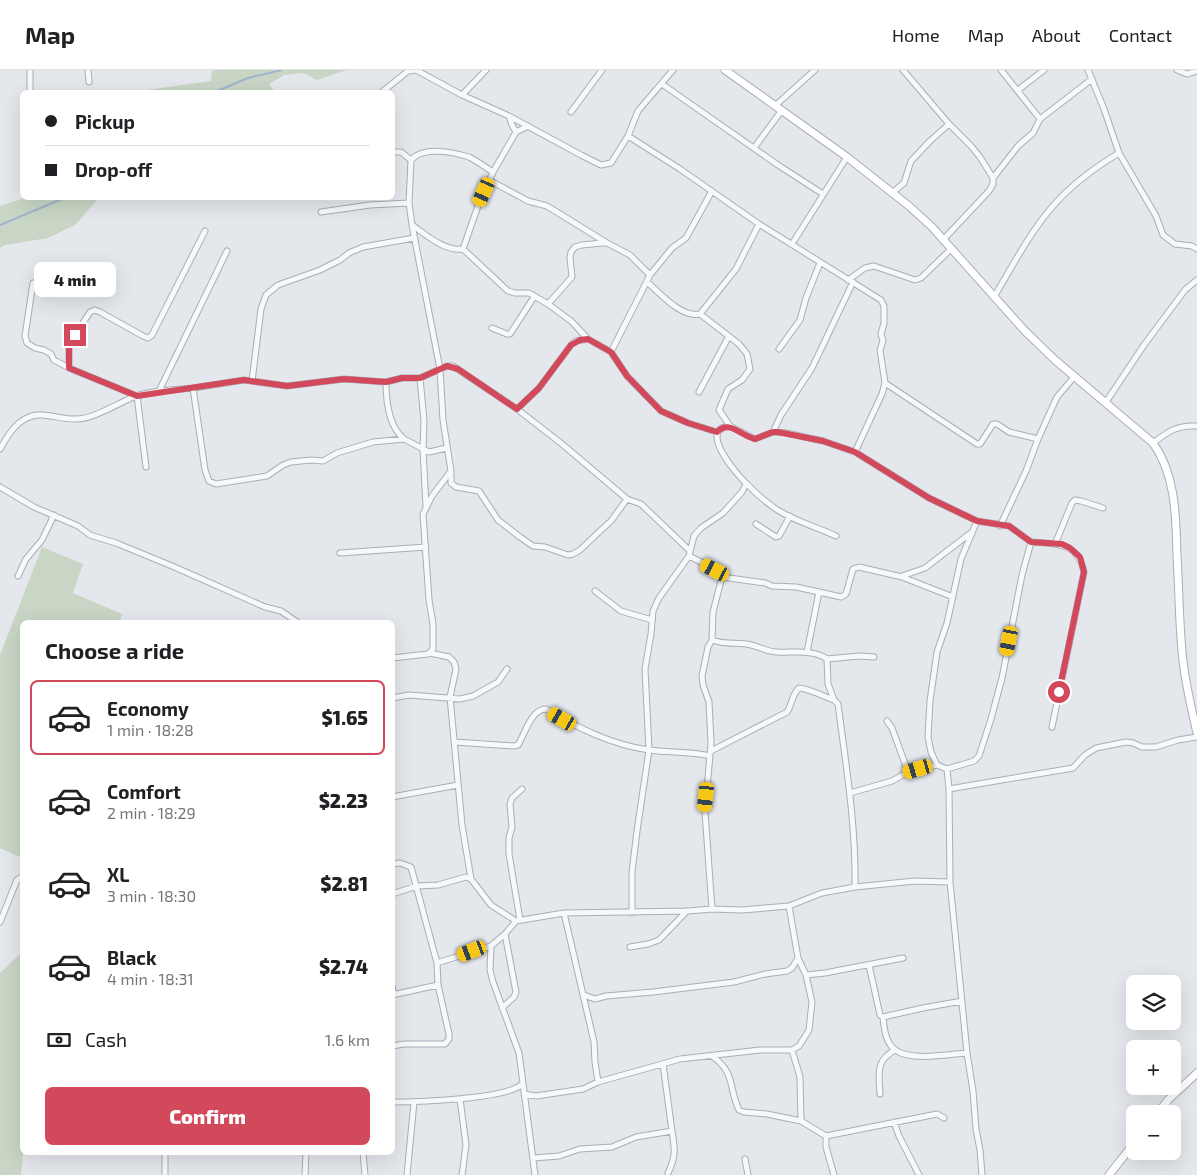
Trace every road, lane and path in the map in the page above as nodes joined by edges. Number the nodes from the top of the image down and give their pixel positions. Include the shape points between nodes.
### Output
1 (30, 70) edge
2 (88, 70) edge
3 (486, 70) edge
4 (602, 70) edge
5 (673, 70) edge
6 (725, 70) edge
7 (816, 70) edge
8 (903, 70) edge
9 (1001, 70) edge
10 (1044, 70) edge
11 (1088, 70) edge
12 (1177, 70) edge
13 (1197, 71) edge
14 (735, 73) edge
15 (1092, 80) junction
16 (89, 82) dead end
17 (662, 84) junction
18 (30, 90) edge
19 (384, 90) edge
20 (1018, 90) junction
21 (462, 96) junction
22 (779, 108) junction
23 (571, 112) dead end
24 (509, 116) junction
25 (1040, 119) junction
26 (949, 124) junction
27 (528, 126) junction
28 (516, 132) junction
29 (628, 136) junction
30 (754, 148) junction
31 (395, 152) edge
32 (1119, 153) junction
33 (847, 157) junction
34 (411, 160) junction
35 (493, 172) junction
36 (993, 178) junction
37 (489, 180) junction
38 (712, 191) junction
39 (892, 193) junction
40 (823, 194) junction
41 (409, 203) junction
42 (322, 212) dead end
43 (758, 224) junction
44 (412, 225) junction
45 (205, 231) dead end
46 (414, 238) junction
47 (943, 240) junction
48 (607, 244) junction
49 (792, 244) junction
50 (951, 249) junction
51 (1197, 249) edge
52 (462, 250) junction
53 (227, 251) dead end
54 (820, 263) junction
55 (650, 275) junction
56 (1197, 280) edge
57 (851, 281) junction
58 (647, 282) junction
59 (32, 283) dead end
60 (534, 297) junction
61 (994, 297) junction
62 (548, 304) junction
63 (700, 314) junction
64 (492, 328) dead end
65 (729, 336) junction
66 (588, 339) junction
67 (779, 349) dead end
68 (611, 352) junction
69 (69, 368) junction
70 (440, 369) junction
71 (1074, 377) junction
72 (420, 378) junction
73 (252, 381) junction
74 (386, 382) junction
75 (885, 383) junction
76 (193, 388) junction
77 (159, 391) junction
78 (700, 392) dead end
79 (137, 396) junction
80 (1106, 402) junction
81 (517, 409) junction
82 (730, 426) junction
83 (1197, 426) edge
84 (717, 432) junction
85 (773, 432) junction
86 (1038, 438) junction
87 (404, 439) junction
88 (1153, 443) junction
89 (447, 448) junction
90 (0, 449) edge
91 (423, 449) junction
92 (855, 452) junction
93 (146, 467) dead end
94 (451, 471) junction
95 (746, 484) junction
96 (0, 487) edge
97 (627, 499) junction
98 (426, 507) junction
99 (1103, 508) dead end
100 (54, 516) junction
101 (790, 516) junction
102 (977, 521) junction
103 (756, 524) dead end
104 (1000, 526) junction
105 (972, 532) junction
106 (836, 536) dead end
107 (1031, 542) junction
108 (1054, 544) junction
109 (426, 547) junction
110 (340, 553) dead end
111 (689, 553) junction
112 (18, 576) dead end
113 (722, 577) junction
114 (902, 577) junction
115 (595, 591) dead end
116 (819, 592) junction
117 (954, 597) junction
118 (294, 620) edge
119 (652, 620) junction
120 (712, 640) junction
121 (807, 652) junction
122 (430, 653) junction
123 (874, 657) dead end
124 (395, 658) edge
125 (827, 659) junction
126 (507, 669) dead end
127 (395, 697) edge
128 (450, 697) junction
129 (834, 700) junction
130 (887, 721) dead end
131 (1052, 727) dead end
132 (1197, 733) edge
133 (1197, 737) edge
134 (454, 742) junction
135 (649, 750) junction
136 (711, 754) junction
137 (937, 765) junction
138 (947, 769) junction
139 (908, 772) junction
140 (458, 785) junction
141 (522, 789) dead end
142 (949, 789) junction
143 (850, 793) junction
144 (395, 797) edge
145 (395, 864) edge
146 (20, 878) edge
147 (471, 879) junction
148 (950, 882) junction
149 (417, 886) junction
150 (855, 887) junction
151 (395, 893) edge
152 (790, 906) junction
153 (712, 908) junction
154 (688, 911) junction
155 (564, 913) junction
156 (632, 913) junction
157 (518, 920) junction
158 (0, 922) edge
159 (505, 934) junction
160 (491, 946) junction
161 (630, 947) dead end
162 (798, 958) junction
163 (904, 958) dead end
164 (437, 963) junction
165 (869, 965) junction
166 (806, 975) junction
167 (438, 984) junction
168 (395, 995) edge
169 (584, 995) junction
170 (595, 999) junction
171 (962, 1001) junction
172 (502, 1008) junction
173 (587, 1010) junction
174 (883, 1018) junction
175 (395, 1046) edge
176 (792, 1050) junction
177 (896, 1050) junction
178 (967, 1053) junction
179 (712, 1055) junction
180 (663, 1064) junction
181 (1197, 1073) edge
182 (598, 1082) junction
183 (522, 1084) junction
184 (524, 1094) junction
185 (880, 1094) dead end
186 (460, 1099) junction
187 (395, 1102) edge
188 (414, 1102) junction
189 (1164, 1105) edge
190 (944, 1118) dead end
191 (801, 1121) junction
192 (894, 1122) junction
193 (672, 1131) junction
194 (826, 1136) junction
195 (1126, 1153) edge
196 (164, 1155) edge
197 (306, 1155) edge
198 (363, 1155) edge
199 (533, 1158) junction
200 (745, 1159) dead end
201 (668, 1173) dead end
202 (165, 1175) edge
203 (305, 1175) edge
204 (365, 1175) edge
205 (407, 1175) edge
206 (462, 1175) edge
207 (535, 1175) edge
208 (748, 1175) edge
209 (834, 1175) edge
210 (919, 1175) edge
211 (982, 1175) edge
212 (1109, 1175) edge

1 - 18 street
2 - 16 street
3 - 21 street
4 - 23 street
5 - 17 street
6 - 14 street
7 - 22 street
8 - 26 street
9 - 20 street
10 - 20 street
11 - 15 street
12 - 13 street via 1187,74
14 - 22 street
15 - 25 street
15 - 32 street
17 - 29 street via 638,111
17 - 30 street
19 - 21 street via 408,70 416,70
20 - 25 street
21 - 24 street
22 - 30 street
22 - 33 street
24 - 27 street
24 - 28 street
25 - 36 street via 1033,134 1018,146
26 - 36 street via 980,157
26 - 39 street via 911,161 904,183
27 - 28 street
27 - 29 street via 601,165 611,163
28 - 35 street
29 - 38 street
30 - 40 street
31 - 34 street via 401,152
32 - 51 street via 1156,216 1163,235 1175,244
32 - 61 street via 1094,167 1052,207
33 - 39 street
33 - 40 street
34 - 35 street via 425,152 453,153 470,158
34 - 41 street
35 - 37 street
36 - 47 street via 989,191
37 - 48 street via 528,201 547,206
37 - 52 street
38 - 43 street
38 - 55 street via 686,238 672,248
39 - 47 street
40 - 49 street
41 - 42 street
41 - 44 street
43 - 49 street
43 - 63 street via 736,269
44 - 46 street
44 - 52 street via 441,244
45 - 69 street via 152,335 148,338 143,336 95,310 90,312 69,348
46 - 70 street
46 - 73 street via 363,247 320,270 278,285 266,295 261,309
47 - 50 street
48 - 55 street via 630,255
48 - 62 street via 576,247 570,258 572,277
49 - 54 street
50 - 57 street via 915,280 874,266 865,268
50 - 61 street
52 - 60 street via 508,291 529,293
53 - 77 street
54 - 57 street
54 - 67 street via 800,320
55 - 58 street
56 - 80 street via 1185,290
57 - 75 street via 881,300 884,306 880,350
57 - 85 street via 812,368 780,415
58 - 63 street via 680,309 693,316
58 - 68 street
59 - 69 street via 26,343 51,354 54,360
60 - 62 street
60 - 64 street via 510,334
61 - 71 street
62 - 66 street via 571,320
63 - 65 street
65 - 78 street
65 - 82 street via 747,354 750,368 742,380 728,389 719,410
66 - 68 street
66 - 81 street via 571,345 539,388
68 - 84 street via 627,376 661,411
69 - 79 street
70 - 72 street
70 - 81 street via 447,366 458,369
70 - 89 street
71 - 80 street
71 - 86 street via 1057,397
72 - 74 street
72 - 91 street
73 - 74 street via 287,386 344,379
73 - 76 street
74 - 87 street via 392,426
75 - 86 street via 977,444 994,424 1009,432
75 - 92 street
76 - 77 street
76 - 87 street via 205,470 209,481 216,484 267,476 291,462 323,461 374,442
77 - 79 street
79 - 90 street via 78,419 46,414 27,417 11,430
79 - 93 street
80 - 88 street
81 - 97 street
82 - 84 street
82 - 85 street via 755,439
83 - 88 street via 1184,425 1171,430
84 - 95 street via 718,444
85 - 92 street via 823,441
86 - 104 street
87 - 91 street
88 - 132 street via 1162,455 1168,473 1176,514 1182,651
89 - 91 street via 430,452
89 - 94 street
91 - 98 street
92 - 102 street via 929,498
94 - 97 street via 451,483 456,488 479,492 498,520 520,537 533,546 568,554 580,550 611,521
94 - 98 street
95 - 101 street via 776,509
95 - 111 street via 723,513 694,536
96 - 100 street
97 - 111 street via 641,504
98 - 109 street via 422,514
99 - 108 street via 1075,500
100 - 112 street
100 - 118 street via 90,535 282,611
101 - 103 street via 778,536
101 - 106 street
102 - 104 street
102 - 105 street
104 - 107 street via 1009,526
105 - 114 street via 925,568
105 - 117 street
107 - 108 street
107 - 138 street via 1002,678 979,756 974,761
108 - 131 street via 1062,544 1080,557 1084,572
109 - 110 street
109 - 122 street via 434,624
111 - 113 street
111 - 119 street via 659,598
113 - 116 street
113 - 120 street via 713,612
114 - 116 street via 859,567 853,569 846,594 841,597
114 - 117 street
115 - 119 street via 621,611
116 - 121 street
117 - 137 street via 937,652 930,701 928,737
119 - 135 street via 645,669
120 - 121 street via 777,652
120 - 136 street via 702,676 709,702
121 - 125 street
122 - 124 street
122 - 128 street via 449,657 454,662 456,669
123 - 125 street
125 - 129 street via 828,684
126 - 128 street via 498,682 473,696
127 - 128 street
128 - 134 street
129 - 136 street via 799,688 787,712
129 - 143 street via 838,704
130 - 139 street
133 - 142 street via 1156,747 1126,742 1096,748 1085,754 1074,768
134 - 135 street via 518,745 535,714 546,709 609,740
134 - 140 street
135 - 136 street
135 - 156 street via 632,872
136 - 153 street via 705,812
137 - 138 street
137 - 139 street
138 - 142 street
139 - 143 street
140 - 144 street
140 - 147 street
141 - 157 street via 510,804 509,854
142 - 148 street
143 - 150 street
145 - 149 street via 411,867
146 - 158 street
147 - 149 street via 466,877 438,885
147 - 157 street via 491,905
148 - 150 street
148 - 171 street
149 - 151 street
149 - 164 street
150 - 152 street via 822,893
152 - 153 street via 742,910
152 - 162 street
153 - 154 street
154 - 156 street
154 - 161 street via 659,940
155 - 156 street
155 - 157 street
155 - 169 street
157 - 159 street
159 - 160 street
159 - 172 street via 516,992
160 - 164 street
160 - 172 street via 490,970
162 - 166 street
162 - 170 street via 787,970 734,982
163 - 165 street
164 - 167 street
165 - 166 street
165 - 174 street
166 - 176 street via 812,1002 811,1024 799,1046
167 - 168 street
167 - 175 street via 449,1039 445,1044
169 - 170 street
169 - 173 street
170 - 173 street
171 - 174 street
171 - 178 street
172 - 183 street via 519,1052
173 - 182 street
174 - 177 street via 890,1045
176 - 179 street
176 - 191 street via 800,1077
177 - 178 street via 914,1056
177 - 185 street via 879,1068
178 - 211 street
179 - 180 street
179 - 191 street via 728,1070 739,1110
180 - 182 street
180 - 193 street
181 - 189 street
182 - 184 street via 583,1089 536,1096
183 - 184 street
183 - 186 street via 514,1090
184 - 199 street
186 - 188 street
186 - 206 street via 466,1145
187 - 188 street
188 - 205 street
190 - 192 street via 937,1114
191 - 194 street
192 - 194 street
192 - 210 street
193 - 199 street via 636,1137 612,1147
193 - 201 street via 674,1161
194 - 209 street
195 - 212 street
196 - 202 street
197 - 203 street
198 - 204 street
199 - 207 street
200 - 208 street

